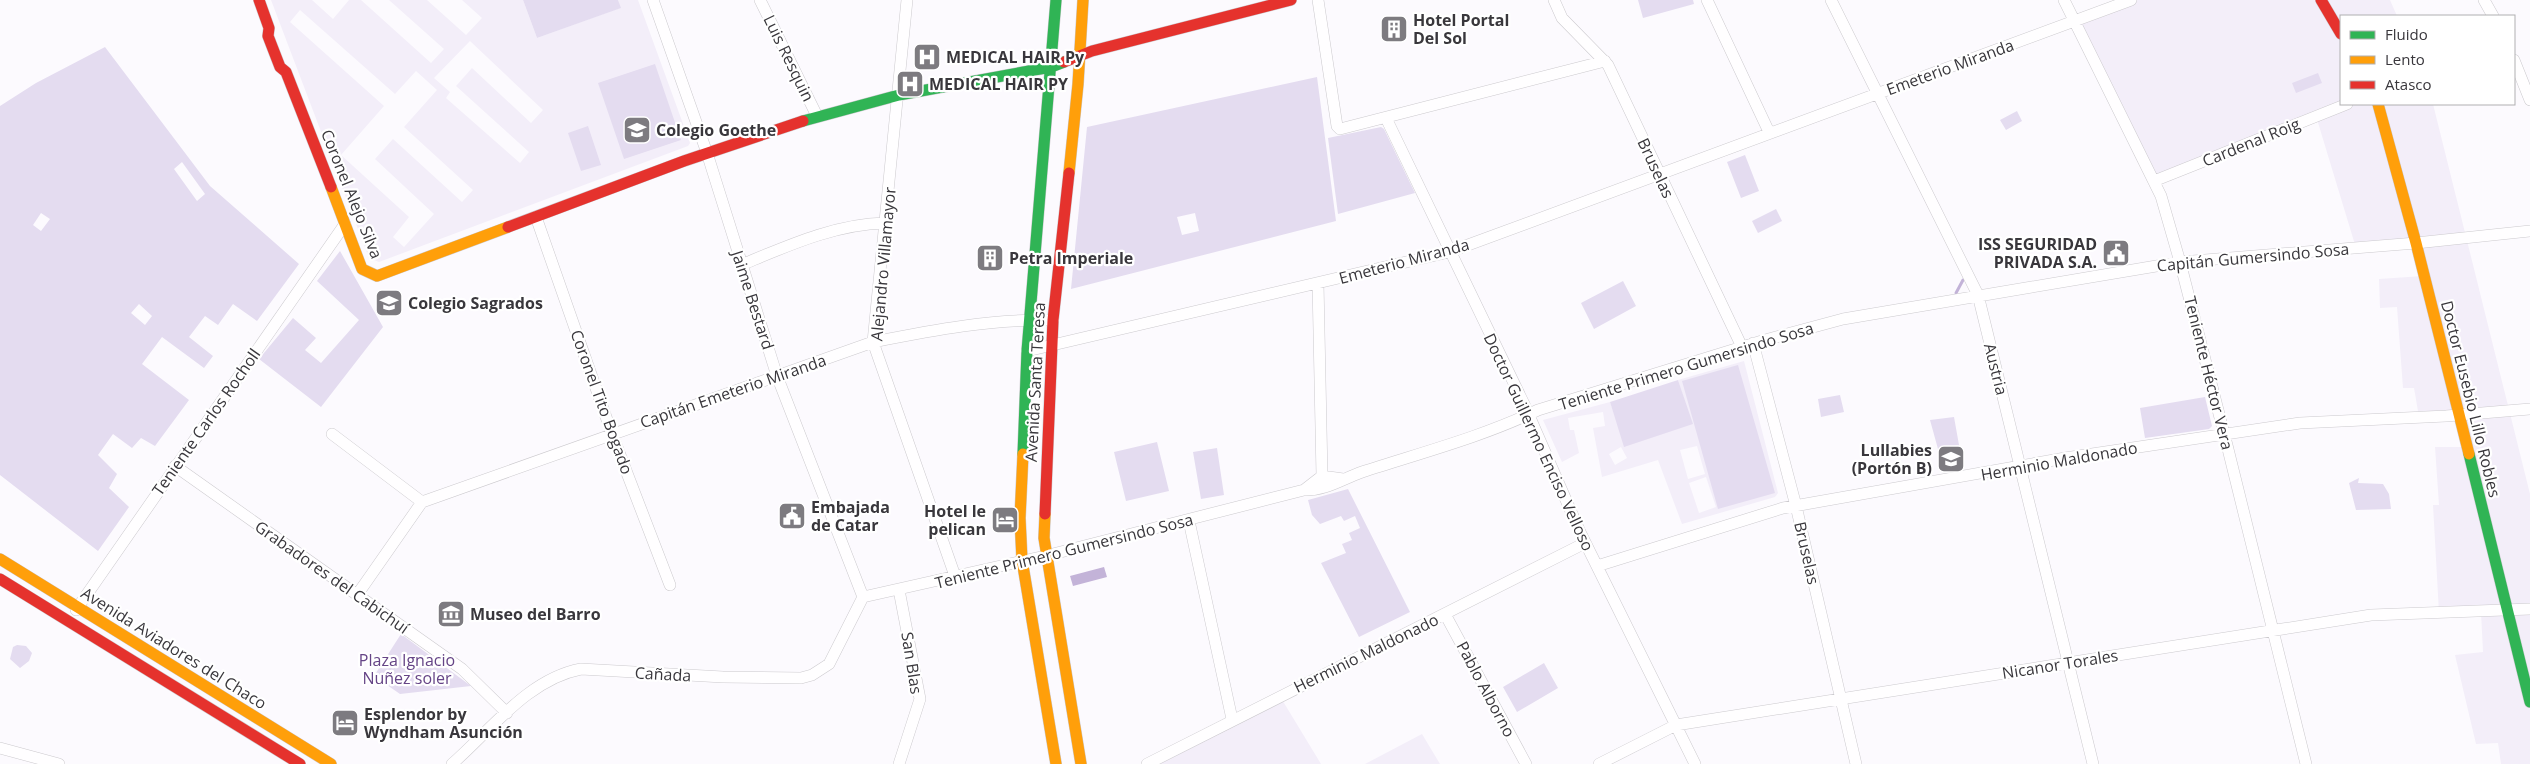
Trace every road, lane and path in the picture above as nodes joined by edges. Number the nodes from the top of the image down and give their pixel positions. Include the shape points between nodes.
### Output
1 (259, 0) edge
2 (653, 0) edge
3 (760, 0) edge
4 (906, 0) edge
5 (1056, 0) edge
6 (1083, 0) edge
7 (1291, 0) edge
8 (1318, 0) edge
9 (1554, 0) edge
10 (1707, 0) edge
11 (1831, 0) edge
12 (2064, 0) edge
13 (2131, 0) edge
14 (2321, 0) edge
15 (2484, 0) edge
16 (2492, 15) edge
17 (2074, 21) junction
18 (2340, 32) edge
19 (1078, 55) junction
20 (1605, 62) junction
21 (2515, 62) edge
22 (1051, 67) junction
23 (1878, 93) junction
24 (899, 95) junction
25 (2530, 100) edge
26 (2344, 105) edge
27 (2378, 105) edge
28 (817, 116) junction
29 (1386, 118) junction
30 (1769, 132) junction
31 (707, 153) junction
32 (1658, 174) junction
33 (2154, 181) junction
34 (536, 217) junction
35 (885, 223) junction
36 (345, 224) junction
37 (2530, 230) edge
38 (2416, 243) junction
39 (1449, 252) junction
40 (2180, 262) junction
41 (741, 265) junction
42 (1318, 283) junction
43 (1978, 296) junction
44 (1030, 320) junction
45 (1053, 320) junction
46 (873, 342) junction
47 (1748, 345) junction
48 (1052, 346) junction
49 (1027, 351) junction
50 (778, 376) junction
51 (2530, 409) edge
52 (1528, 415) junction
53 (2457, 415) junction
54 (332, 434) dead end
55 (612, 434) junction
56 (2224, 435) junction
57 (175, 466) junction
58 (2020, 467) junction
59 (1322, 476) junction
60 (1343, 478) junction
61 (1304, 490) junction
62 (422, 502) junction
63 (1796, 506) junction
64 (1189, 521) junction
65 (1585, 543) junction
66 (1046, 556) junction
67 (0, 559) edge
68 (1022, 560) junction
69 (1597, 566) junction
70 (955, 576) junction
71 (0, 578) edge
72 (670, 585) dead end
73 (899, 590) junction
74 (357, 595) junction
75 (863, 597) junction
76 (78, 607) junction
77 (2530, 610) edge
78 (2508, 611) junction
79 (1445, 614) junction
80 (71, 622) junction
81 (2272, 631) junction
82 (2068, 663) junction
83 (184, 674) junction
84 (175, 687) junction
85 (1841, 699) junction
86 (2530, 702) edge
87 (507, 713) junction
88 (1232, 720) junction
89 (1676, 725) junction
90 (0, 748) edge
91 (59, 764) edge
92 (300, 764) edge
93 (332, 764) edge
94 (452, 764) edge
95 (899, 764) edge
96 (1056, 764) edge
97 (1081, 764) edge
98 (1147, 764) edge
99 (1526, 764) edge
100 (1599, 764) edge
101 (1695, 764) edge
102 (1856, 764) edge
103 (2093, 764) edge
104 (2306, 764) edge

1 - 36 main road, Coronel Alejo Silva via 269,28 276,33 288,65 286,72
2 - 31 street, Jaime Bestard
3 - 28 street, Luis Resquin
4 - 24 street, Alejandro Villamayor
5 - 22 main road, Avenida Santa Teresa
6 - 19 main road, Avenida Santa Teresa
7 - 19 main road, Coronel Alejo Silva
8 - 29 street via 1337,126 1340,129
9 - 20 street, Bruselas via 1562,18
10 - 30 street
11 - 23 street, Austria
12 - 17 street, Teniente Héctor Vera
13 - 17 street, Emeterio Miranda
14 - 18 main road
15 - 16 street
17 - 23 street, Emeterio Miranda
17 - 33 street, Teniente Héctor Vera
19 - 22 main road, Coronel Alejo Silva
19 - 45 main road, Avenida Santa Teresa via 1078,84
20 - 29 street
20 - 32 street, Bruselas
21 - 25 street
22 - 24 main road, Coronel Alejo Silva
22 - 44 main road, Avenida Santa Teresa
23 - 30 street, Emeterio Miranda
23 - 43 street, Austria
24 - 28 main road, Coronel Alejo Silva
24 - 35 street, Alejandro Villamayor
26 - 33 street, Cardenal Roig
27 - 38 main road, Doctor Eusebio Lillo Robles
28 - 31 main road, Coronel Alejo Silva
29 - 39 street, Doctor Guillermo Enciso Velloso
30 - 32 street, Emeterio Miranda
31 - 34 main road, Coronel Alejo Silva
31 - 41 street, Jaime Bestard
32 - 39 street, Emeterio Miranda
32 - 47 street, Bruselas
33 - 40 street, Teniente Héctor Vera
34 - 36 main road, Coronel Alejo Silva via 377,276 362,269
34 - 55 street, Coronel Tito Bogado
35 - 41 street via 832,230
35 - 46 street, Alejandro Villamayor
36 - 57 street, Teniente Carlos Rocholl
37 - 38 street, Capitán Gumersindo Sosa
38 - 40 street, Capitán Gumersindo Sosa
38 - 53 main road, Doctor Eusebio Lillo Robles
39 - 42 street, Emeterio Miranda
39 - 52 street, Doctor Guillermo Enciso Velloso
40 - 43 street, Capitán Gumersindo Sosa
40 - 56 street, Teniente Héctor Vera
41 - 50 street, Jaime Bestard
42 - 48 street, Emeterio Miranda
42 - 59 street
43 - 47 street, Teniente Primero Gumersindo Sosa via 1843,319
43 - 58 street, Austria
44 - 45 street, Capitán Emeterio Miranda
44 - 46 street, Capitán Emeterio Miranda via 970,325
44 - 49 main road, Avenida Santa Teresa
45 - 48 main road, Avenida Santa Teresa
46 - 50 street, Capitán Emeterio Miranda
46 - 70 street, Alejandro Villamayor
47 - 52 street, Teniente Primero Gumersindo Sosa
47 - 63 street, Bruselas
48 - 49 street, Emeterio Miranda
48 - 66 main road, Avenida Santa Teresa via 1044,538
49 - 68 main road, Avenida Santa Teresa via 1021,470
50 - 55 street, Capitán Emeterio Miranda
50 - 75 street, Jaime Bestard
51 - 53 street, Herminio Maldonado
52 - 60 street, Teniente Primero Gumersindo Sosa via 1413,457
52 - 65 street, Doctor Guillermo Enciso Velloso
53 - 56 street, Herminio Maldonado via 2300,422
53 - 78 main road, Doctor Eusebio Lillo Robles
54 - 62 street
55 - 62 street, Capitán Emeterio Miranda
55 - 72 street, Coronel Tito Bogado
56 - 58 street, Herminio Maldonado
56 - 81 street, Teniente Héctor Vera
57 - 74 street, Grabadores del Cabichuí
57 - 76 street, Teniente Carlos Rocholl
58 - 63 street, Herminio Maldonado
58 - 82 street, Austria
59 - 60 street
59 - 61 street
60 - 61 street via 1332,486 1315,491
61 - 64 street, Teniente Primero Gumersindo Sosa
62 - 74 street
63 - 69 street, Herminio Maldonado
63 - 85 street, Bruselas
64 - 66 street, Teniente Primero Gumersindo Sosa
64 - 88 street
65 - 69 street, Doctor Guillermo Enciso Velloso
65 - 79 street, Herminio Maldonado
66 - 68 street, Teniente Primero Gumersindo Sosa
66 - 97 main road, Avenida Santa Teresa
67 - 76 main road, Avenida Aviadores del Chaco
68 - 70 street, Teniente Primero Gumersindo Sosa
68 - 96 main road, Avenida Santa Teresa
69 - 89 street, Doctor Guillermo Enciso Velloso
70 - 73 street, Teniente Primero Gumersindo Sosa
71 - 80 main road, Avenida Aviadores del Chaco
73 - 75 street, Teniente Primero Gumersindo Sosa
73 - 95 street, San Blas via 920,699
74 - 87 street, Grabadores del Cabichuí via 462,669
75 - 87 street, Cañada via 829,664 812,675 801,678 723,677 581,669 548,680
76 - 80 street, Teniente Carlos Rocholl
76 - 83 main road, Avenida Aviadores del Chaco
77 - 78 street, Nicanor Torales
78 - 81 street, Nicanor Torales via 2371,615
78 - 86 main road, Doctor Eusebio Lillo Robles
79 - 88 street, Herminio Maldonado
79 - 99 street, Pablo Alborno
80 - 84 main road, Avenida Aviadores del Chaco
81 - 82 street, Nicanor Torales
81 - 104 street, Teniente Héctor Vera
82 - 85 street, Nicanor Torales
82 - 103 street, Austria
83 - 84 main road
83 - 93 main road, Avenida Aviadores del Chaco
84 - 92 main road, Avenida Aviadores del Chaco
85 - 89 street, Nicanor Torales
85 - 102 street, Bruselas
87 - 94 street, Cañada
88 - 98 street, Herminio Maldonado
89 - 100 street, Nicanor Torales
89 - 101 street, Doctor Guillermo Enciso Velloso
90 - 91 street

